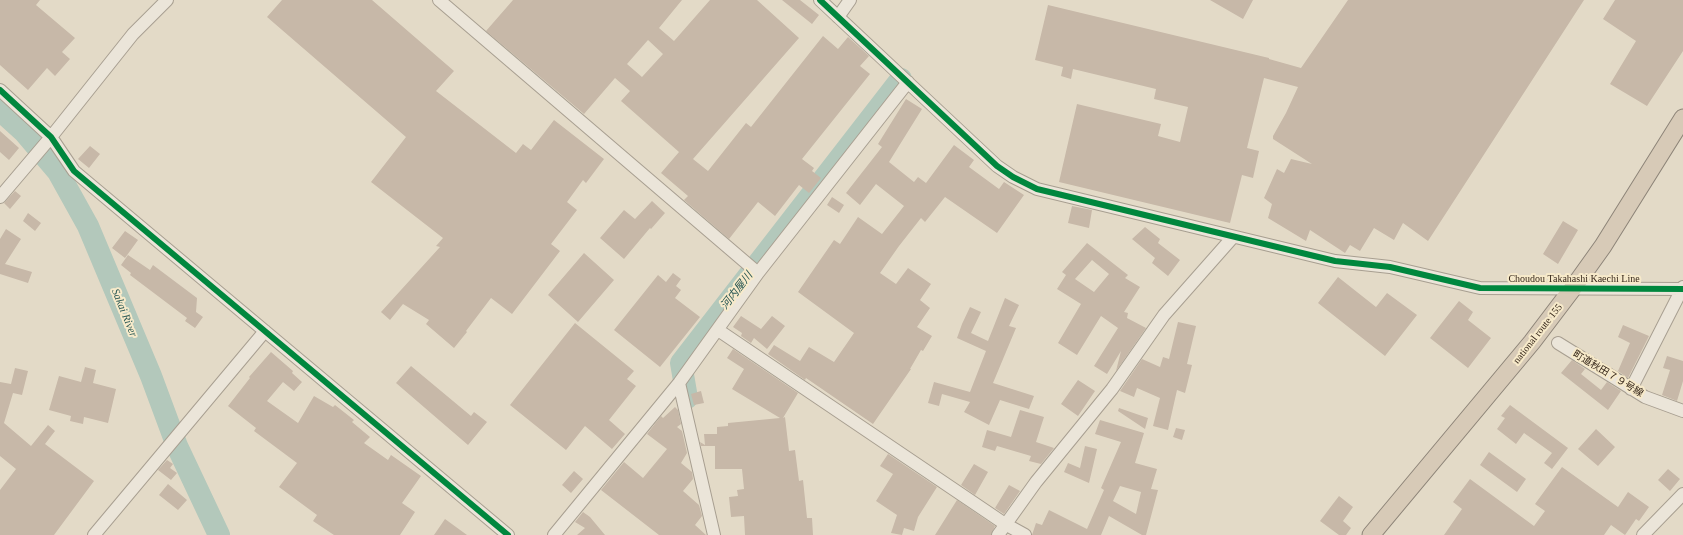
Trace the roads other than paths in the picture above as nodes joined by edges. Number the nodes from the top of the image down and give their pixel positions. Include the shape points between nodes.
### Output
1 (167, 0) edge
2 (439, 0) edge
3 (820, 0) edge
4 (850, 0) edge
5 (838, 17) junction
6 (908, 82) junction
7 (0, 90) edge
8 (1683, 118) edge
9 (51, 137) junction
10 (0, 197) edge
11 (1233, 237) junction
12 (758, 273) junction
13 (1573, 288) junction
14 (1683, 288) edge
15 (718, 330) junction
16 (265, 331) junction
17 (1558, 343) dead end
18 (678, 383) junction
19 (1632, 388) junction
20 (1683, 411) edge
21 (1683, 494) edge
22 (1005, 524) junction
23 (94, 535) edge
24 (508, 535) edge
25 (554, 535) edge
26 (714, 535) edge
27 (998, 535) edge
28 (1025, 535) edge
29 (1371, 535) edge
30 (1643, 535) edge

1 - 9 street via 134,34
2 - 12 street
3 - 5 street, Choudou Takahashi Kaechi Line
4 - 5 street
5 - 6 street, Choudou Takahashi Kaechi Line
6 - 11 street, Choudou Takahashi Kaechi Line via 997,166 1028,185 1054,194
6 - 12 street
7 - 9 street
8 - 13 highway, national route 155 via 1603,246
9 - 10 street
9 - 16 street via 74,171
11 - 13 street, Choudou Takahashi Kaechi Line via 1335,261 1390,267 1465,285 1486,288
11 - 22 street via 1164,315 1112,389
12 - 15 street
13 - 14 street, Choudou Takahashi Kaechi Line
13 - 29 highway, national route 155 via 1532,342
14 - 19 street
15 - 18 street
15 - 22 street
16 - 23 street
16 - 24 street
17 - 19 street, 町道秋田７９号線
18 - 25 street
18 - 26 street
19 - 20 street, 町道秋田７９号線 via 1645,397
21 - 30 street
22 - 27 street
22 - 28 street

